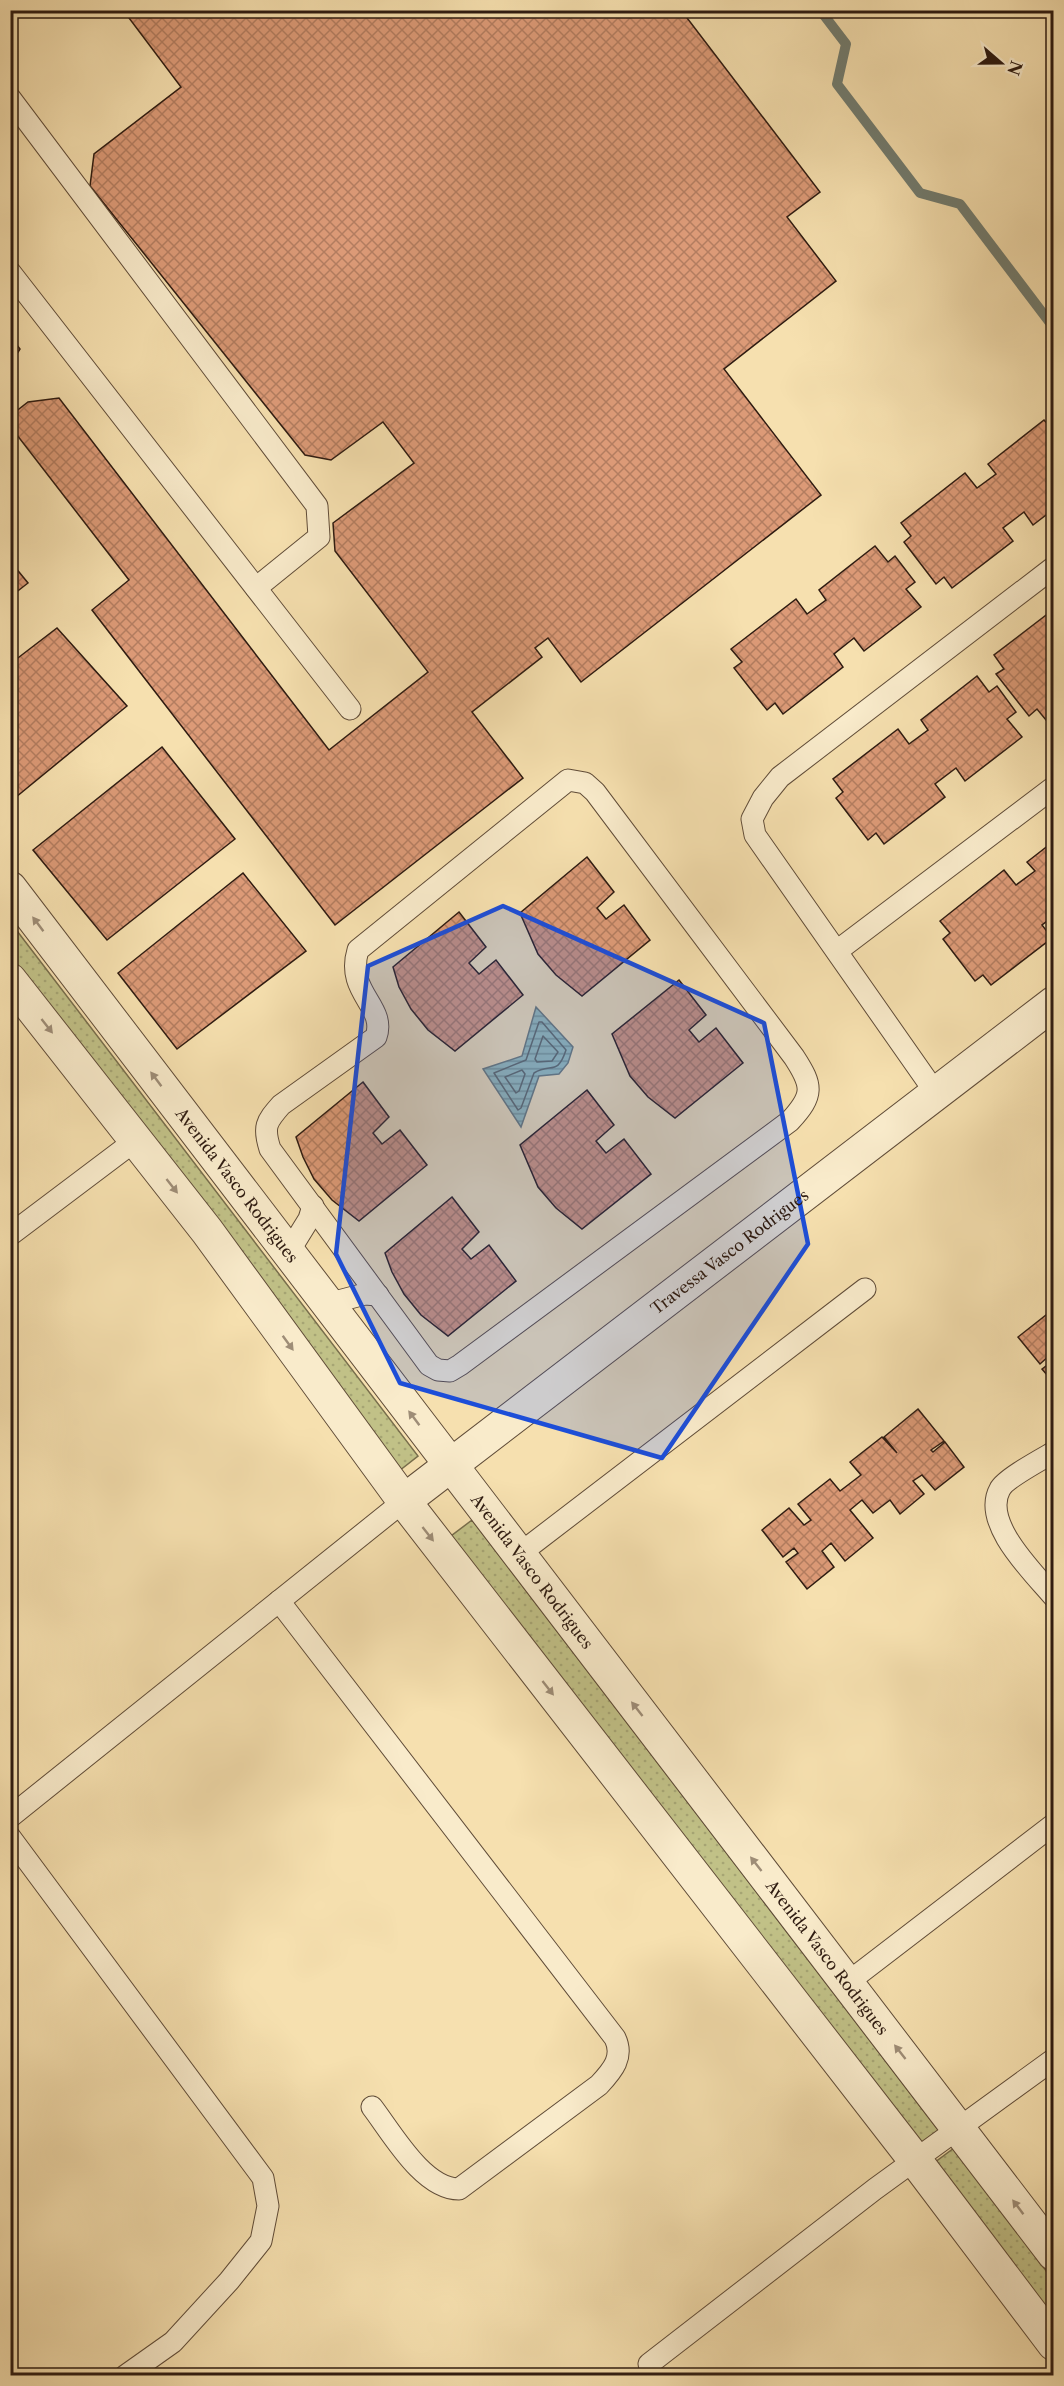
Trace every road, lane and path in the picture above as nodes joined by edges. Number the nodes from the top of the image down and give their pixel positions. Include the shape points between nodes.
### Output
1 (10, 98) edge
2 (10, 272) edge
3 (1053, 567) edge
4 (256, 588) junction
5 (350, 709) dead end
6 (1053, 787) edge
7 (10, 888) edge
8 (837, 951) junction
9 (10, 980) edge
10 (1053, 1003) edge
11 (935, 1092) junction
12 (136, 1140) junction
13 (313, 1206) junction
14 (10, 1235) edge
15 (288, 1253) junction
16 (865, 1288) dead end
17 (378, 1295) junction
18 (327, 1304) junction
19 (1053, 1452) edge
20 (449, 1465) junction
21 (404, 1501) junction
22 (518, 1555) junction
23 (1053, 1598) edge
24 (279, 1601) junction
25 (10, 1817) edge
26 (1053, 1824) edge
27 (10, 1837) edge
28 (847, 1983) junction
29 (1053, 2059) edge
30 (372, 2107) dead end
31 (960, 2129) junction
32 (915, 2160) junction
33 (1053, 2254) edge
34 (1053, 2344) edge
35 (649, 2364) dead end
36 (125, 2376) edge

1 - 4 lane via 317,506 319,537
2 - 4 lane
3 - 8 lane via 780,777 763,798 753,819 755,835
4 - 5 lane
6 - 8 lane
15 -> 7 street, Avenida Vasco Rodrigues
8 - 11 lane
9 -> 12 street
10 - 11 street, Travessa Vasco Rodrigues
11 - 20 street, Travessa Vasco Rodrigues
12 - 14 lane
12 -> 21 street
13 - 15 lane
13 - 17 lane
13 - 17 lane via 270,1149 266,1127 281,1105 376,1037 380,1028 377,1016 355,974 358,950 568,780 585,783 794,1057 809,1084 809,1096 790,1121 450,1371 429,1365
15 - 18 street, Avenida Vasco Rodrigues
16 - 22 lane
17 - 18 lane via 365,1294
20 -> 18 street, Avenida Vasco Rodrigues
19 - 23 lane via 1008,1482 1000,1490 996,1508 1000,1529
20 - 21 street, Travessa Vasco Rodrigues
20 - 22 street, Avenida Vasco Rodrigues
21 - 24 lane
21 -> 32 street
28 -> 22 street, Avenida Vasco Rodrigues
24 - 25 lane
24 - 30 lane via 620,2048 618,2060 599,2085 459,2189 437,2184 421,2170
26 - 28 lane
27 - 36 lane via 263,2178 268,2206 261,2241 173,2342
31 -> 28 street, Avenida Vasco Rodrigues
29 - 31 lane
31 - 32 lane
33 -> 31 street, Avenida Vasco Rodrigues
32 - 34 street
32 - 35 lane

